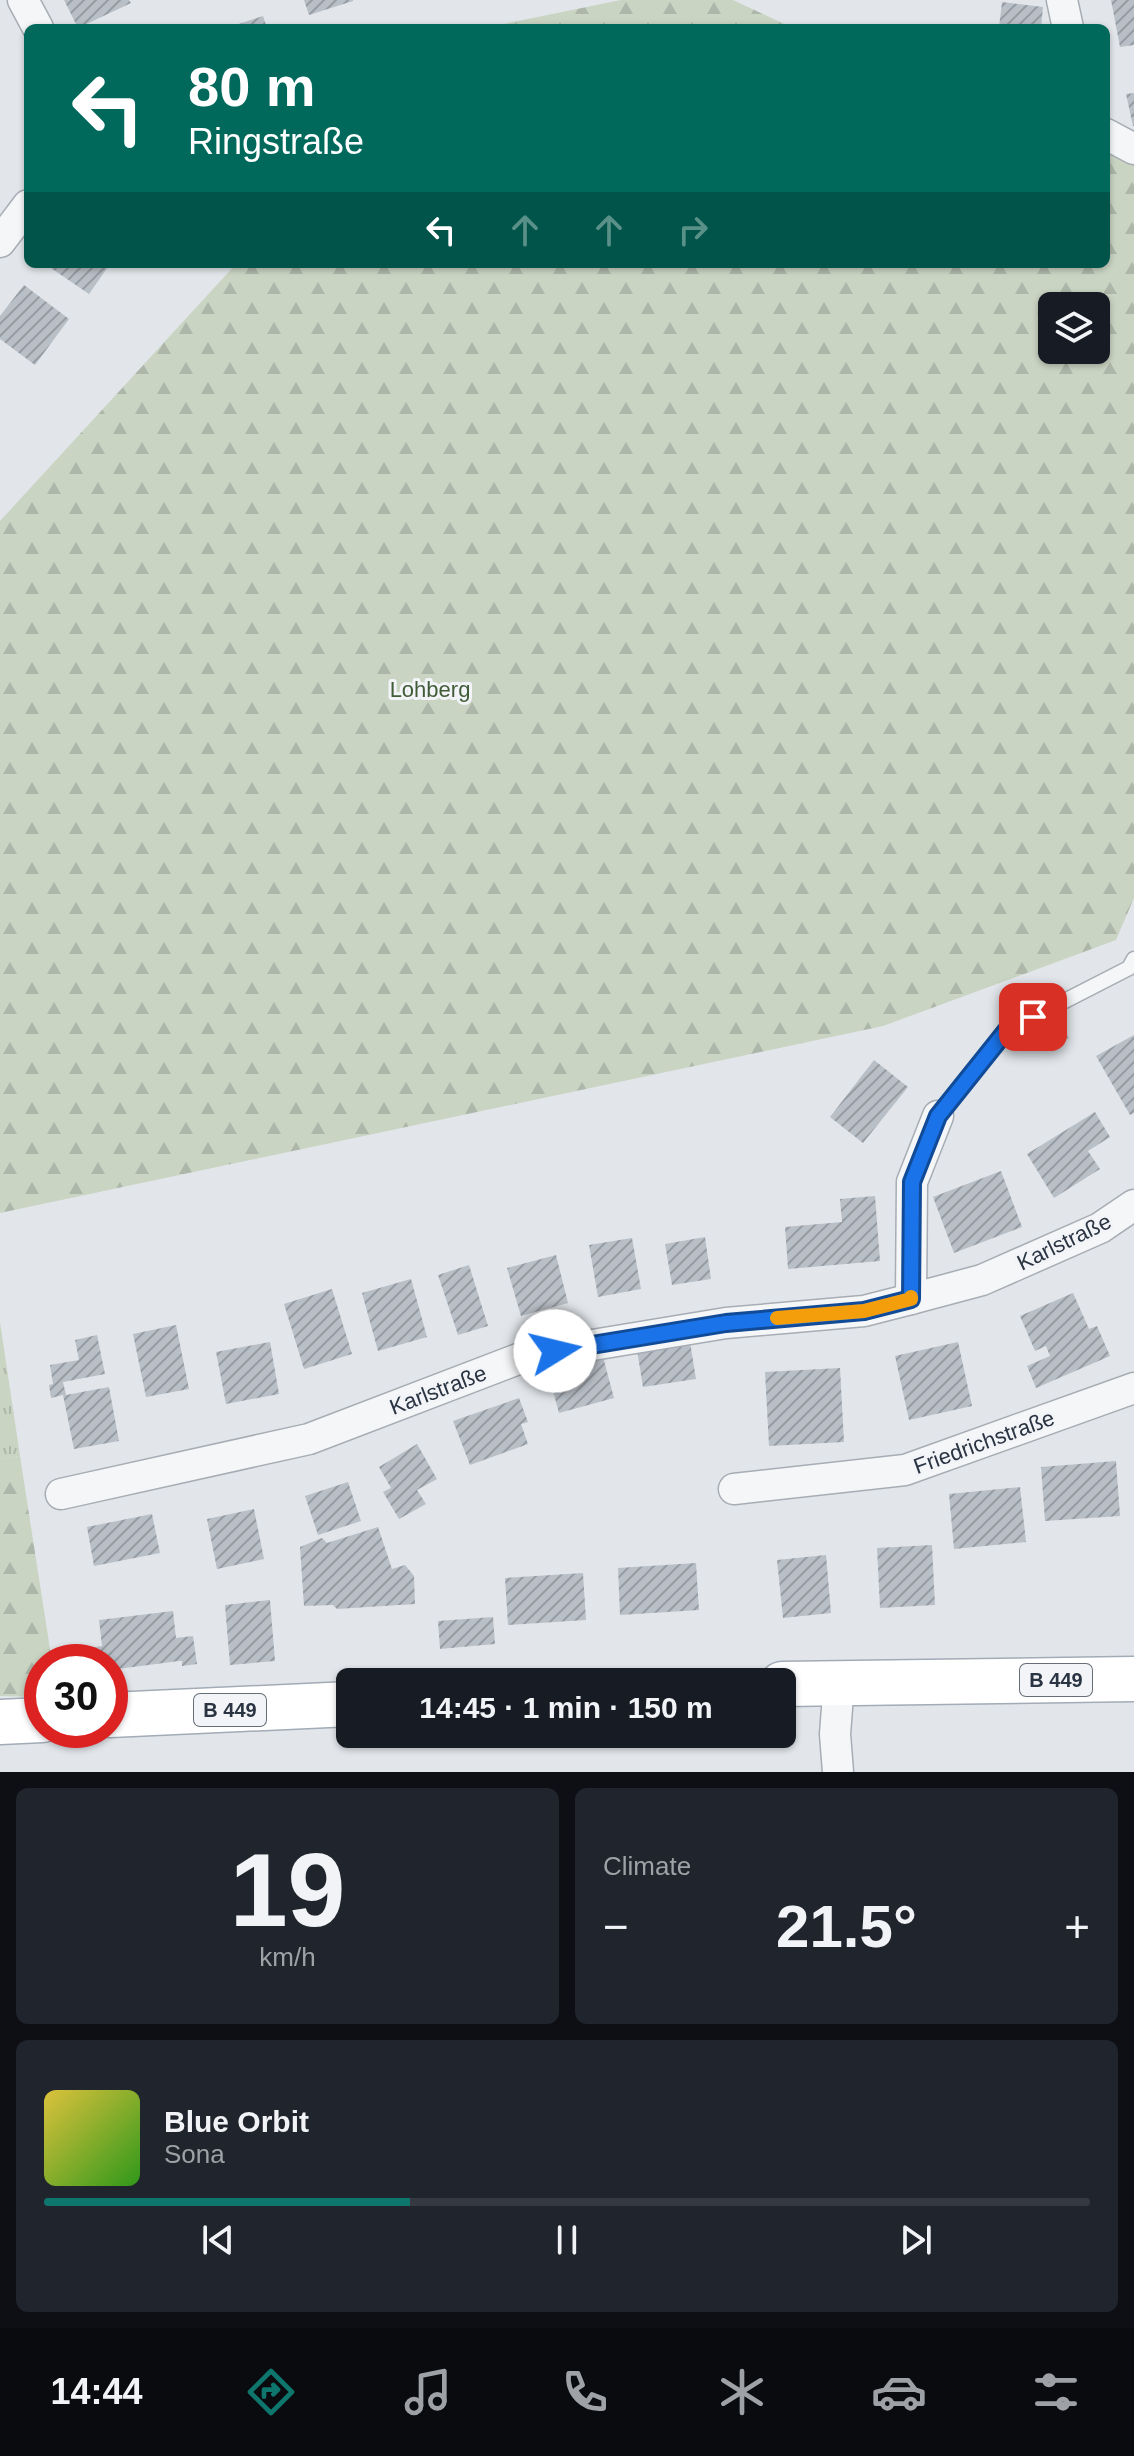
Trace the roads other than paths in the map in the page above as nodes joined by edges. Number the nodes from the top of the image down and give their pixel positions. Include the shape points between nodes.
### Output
1 (23, 0) edge
2 (1062, 0) edge
3 (36, 24) edge
4 (1067, 24) edge
5 (1110, 136) edge
6 (1134, 149) edge
7 (24, 210) edge
8 (0, 242) edge
9 (1134, 959) edge
10 (938, 1116) joint
11 (1134, 1205) edge
12 (911, 1299) junction
13 (1134, 1388) edge
14 (734, 1489) dead end
15 (61, 1494) dead end
16 (1134, 1679) edge
17 (839, 1682) junction
18 (796, 1684) edge
19 (336, 1705) edge
20 (128, 1714) edge
21 (24, 1721) edge
22 (0, 1722) edge
23 (838, 1772) edge

1 - 3 street
2 - 4 street
5 - 6 street
7 - 8 street
9 - 10 lane via 1129,968 1006,1031
10 - 12 street via 912,1182
11 - 12 street, Karlstraße via 1100,1228 982,1280
12 - 15 street, Karlstraße via 864,1311 726,1323 526,1356 309,1439
13 - 14 street, Friedrichstraße via 905,1470
16 - 17 main road, B 449
17 - 18 main road, B 449
17 - 23 street
19 - 20 main road, B 449
21 - 22 main road

